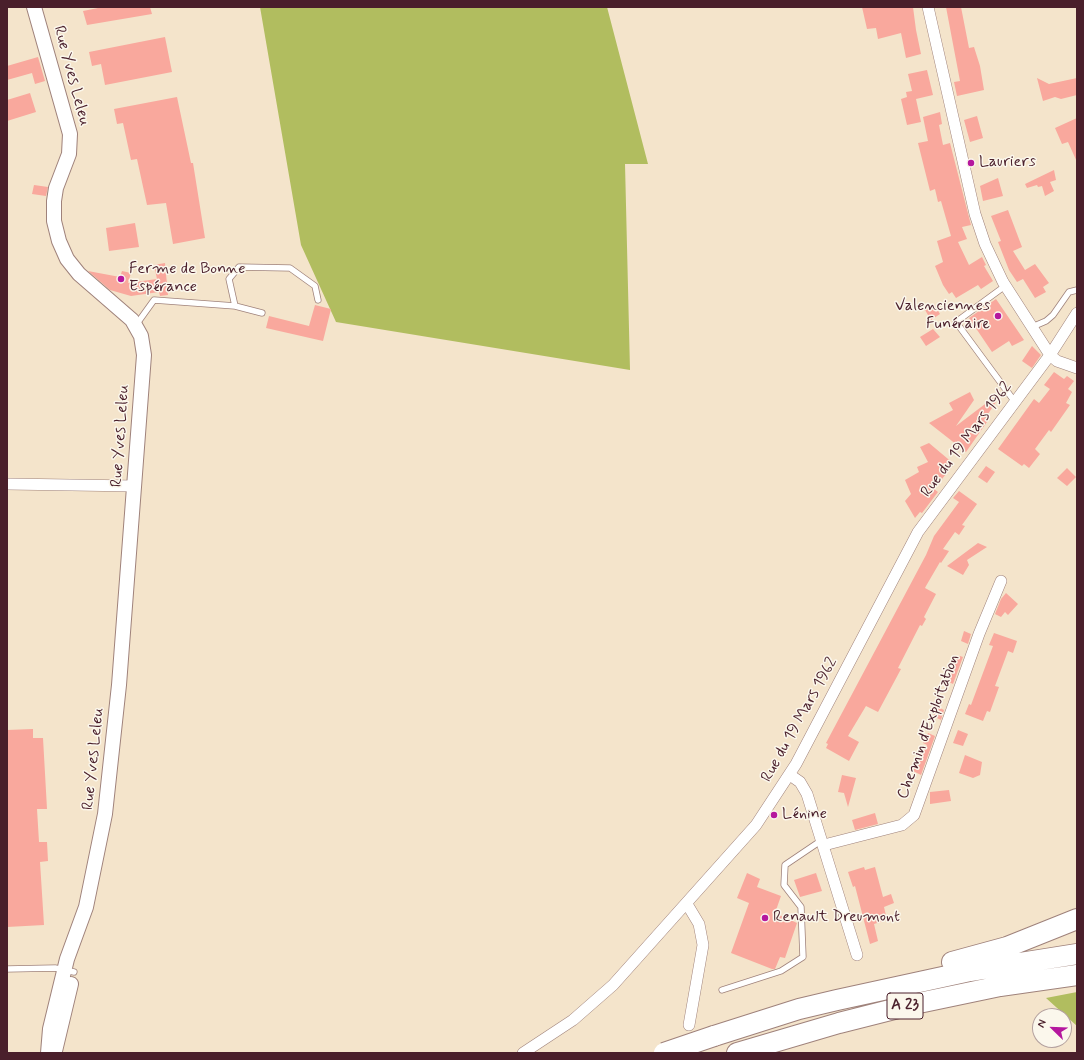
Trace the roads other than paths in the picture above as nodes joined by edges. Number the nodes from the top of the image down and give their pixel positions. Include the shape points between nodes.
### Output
1 (34, 7) edge
2 (928, 7) edge
3 (1006, 286) junction
4 (1077, 290) edge
5 (318, 300) dead end
6 (235, 306) junction
7 (262, 313) dead end
8 (1077, 313) edge
9 (1070, 325) junction
10 (136, 326) junction
11 (1032, 327) junction
12 (1040, 340) junction
13 (1050, 355) junction
14 (1077, 368) edge
15 (1015, 402) junction
16 (7, 484) edge
17 (135, 486) junction
18 (1001, 581) dead end
19 (790, 775) junction
20 (823, 843) junction
21 (687, 904) junction
22 (1077, 919) edge
23 (1077, 954) edge
24 (857, 955) dead end
25 (7, 969) edge
26 (70, 971) junction
27 (1077, 975) edge
28 (722, 990) dead end
29 (876, 991) junction
30 (689, 1025) dead end
31 (48, 1053) edge
32 (55, 1053) edge
33 (523, 1053) edge
34 (664, 1053) edge
35 (737, 1053) edge

1 - 10 street, Rue Yves Leleu via 70,134 69,154 56,188 54,201 54,221 59,241 79,274 124,312
2 - 3 street via 975,214 995,267
3 - 11 street
3 - 15 lane via 956,322
4 - 11 lane via 1069,292 1050,318
5 - 6 lane via 316,286 290,268 239,267 229,279
6 - 7 lane
6 - 10 lane via 154,300
8 - 9 street, Rue du 19 Mars 1962
9 - 12 street via 1056,335
9 - 13 street, Rue du 19 Mars 1962
10 - 17 street, Rue Yves Leleu via 141,336 144,355
11 - 12 street
12 - 13 street
13 - 14 street via 1057,361
13 - 15 street, Rue du 19 Mars 1962
15 - 19 street, Rue du 19 Mars 1962 via 918,532
16 - 17 street
17 - 26 street, Rue Yves Leleu via 109,784 101,838
18 - 20 street, Chemin d'Exploitation via 914,815 902,825
19 - 20 street via 804,787
19 - 21 street, Rue du 19 Mars 1962 via 756,826
20 - 24 street
20 - 28 lane via 785,865 784,885 800,907 803,957 781,971
21 - 30 street via 699,924 703,945
21 - 33 street, Rue du 19 Mars 1962 via 603,995 562,1028
22 - 29 highway via 1007,947 939,966
23 - 29 highway, A 23 via 970,971
25 - 26 lane via 52,968
26 - 31 street, Rue Yves Leleu via 50,1029
26 - 32 street, Rue Yves Leleu
27 - 35 highway, A 23 via 1000,986 914,1004 832,1024
29 - 34 highway, A 23, bridge via 799,1009

